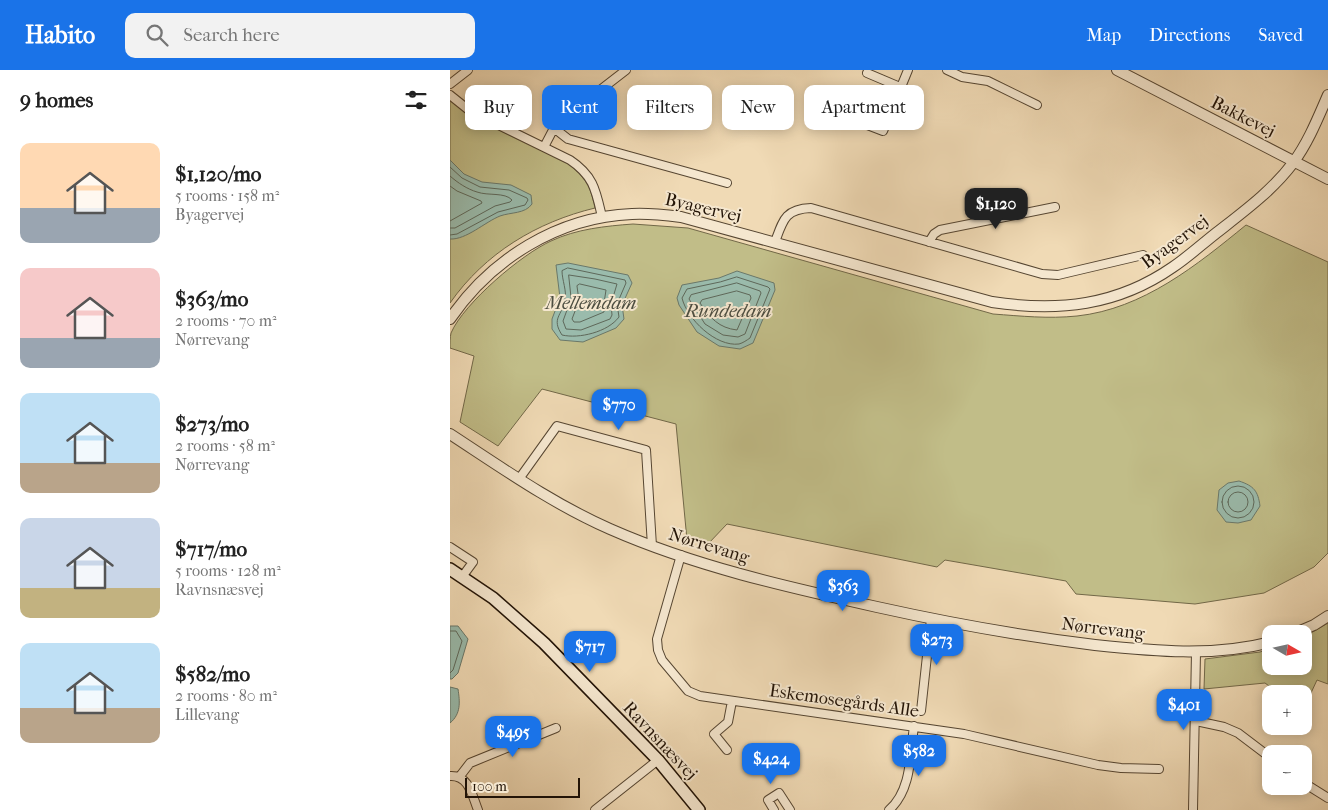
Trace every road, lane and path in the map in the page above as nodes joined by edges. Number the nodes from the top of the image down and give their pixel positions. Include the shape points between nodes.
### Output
1 (468, 70) edge
2 (626, 70) edge
3 (908, 70) edge
4 (947, 70) edge
5 (1117, 70) edge
6 (868, 73) dead end
7 (450, 84) edge
8 (607, 85) edge
9 (895, 85) edge
10 (901, 85) edge
11 (450, 95) edge
12 (1328, 95) edge
13 (1037, 105) dead end
14 (553, 130) edge
15 (557, 130) edge
16 (544, 147) junction
17 (1295, 161) junction
18 (1328, 179) edge
19 (727, 183) dead end
20 (1055, 207) dead end
21 (602, 217) junction
22 (775, 242) junction
23 (929, 242) junction
24 (1143, 255) dead end
25 (450, 319) edge
26 (450, 434) edge
27 (519, 479) junction
28 (652, 546) junction
29 (450, 547) edge
30 (681, 555) junction
31 (450, 569) edge
32 (462, 577) junction
33 (1328, 616) edge
34 (931, 619) junction
35 (1312, 626) edge
36 (1262, 644) edge
37 (1196, 652) junction
38 (732, 700) junction
39 (921, 711) dead end
40 (1196, 721) junction
41 (914, 726) junction
42 (556, 728) dead end
43 (727, 750) dead end
44 (1262, 751) edge
45 (658, 760) junction
46 (1159, 769) dead end
47 (450, 776) edge
48 (460, 776) junction
49 (1312, 788) edge
50 (1328, 798) edge
51 (478, 810) edge
52 (595, 810) edge
53 (699, 810) edge
54 (774, 810) edge
55 (790, 810) edge
56 (888, 810) edge
57 (1193, 810) edge

1 - 7 street
2 - 8 street
3 - 10 street
4 - 13 street via 962,78 988,81
5 - 17 street, Bakkevej
6 - 9 street
11 - 16 street via 470,111
12 - 17 street, Byagervej
14 - 16 street
15 - 19 street via 568,138
16 - 21 street via 570,160 590,177
17 - 18 street, Bakkevej
17 - 22 street, Byagervej via 1263,196 1172,268 1146,283 1091,303 1041,308 992,302
20 - 23 street via 940,230
21 - 22 street, Byagervej via 631,214 681,217
21 - 25 street, Byagervej via 548,234 512,255 483,279
22 - 23 street, Byagervej via 783,220 792,212 811,208
23 - 24 street, Byagervej via 1042,274 1058,275
26 - 27 street, Nørrevang
27 - 28 street, Nørrevang via 577,513
27 - 28 street, Nørrevang via 557,426 646,450
28 - 30 street, Nørrevang
29 - 32 street via 473,562
30 - 34 street, Nørrevang via 818,594
30 - 38 street, Eskemosegårds Alle via 657,639 658,650 662,660 688,691
31 - 32 main road, Ravnsnæsvej
32 - 45 main road, Ravnsnæsvej via 493,598 544,643
33 - 35 street
34 - 37 street, Nørrevang via 1067,642
34 - 39 street
36 - 37 street, Nørrevang
37 - 40 street
38 - 41 street, Eskemosegårds Alle
38 - 43 street via 728,722 714,734
40 - 44 street via 1224,726
40 - 57 street
41 - 46 street, Eskemosegårds Alle via 964,734 1098,766
41 - 56 street via 907,780 903,792
42 - 48 street via 470,763
45 - 52 street
45 - 53 main road, Ravnsnæsvej
47 - 48 street
48 - 51 street via 468,784
49 - 50 street
54 - 55 street via 768,800 779,793

